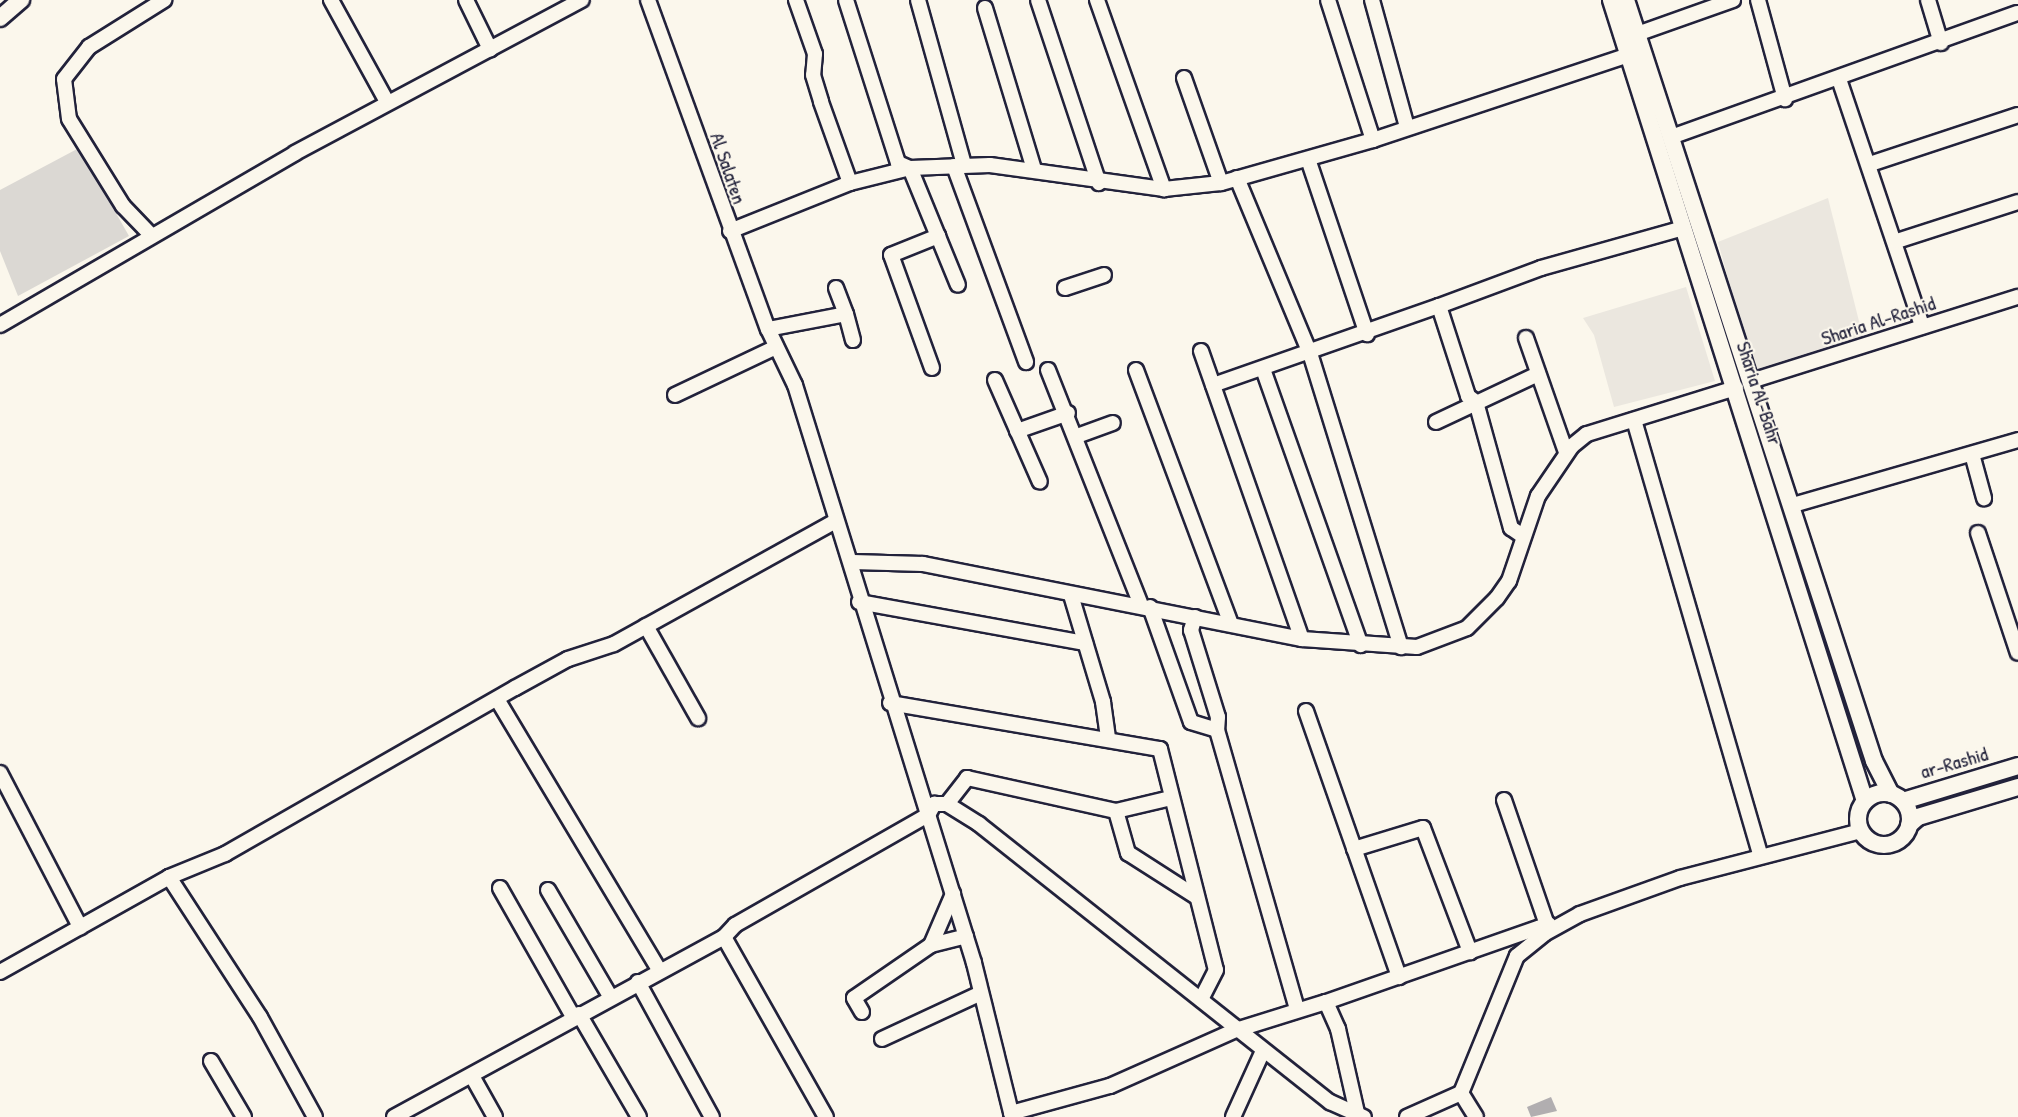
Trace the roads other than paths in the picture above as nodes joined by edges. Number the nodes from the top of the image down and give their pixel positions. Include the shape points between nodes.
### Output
1 (21, 0) edge
2 (164, 0) edge
3 (331, 0) edge
4 (466, 0) edge
5 (582, 0) edge
6 (648, 0) edge
7 (796, 0) edge
8 (846, 0) edge
9 (918, 0) edge
10 (1038, 0) edge
11 (1097, 0) edge
12 (1328, 0) edge
13 (1372, 0) edge
14 (1611, 0) edge
15 (1626, 0) edge
16 (1733, 0) edge
17 (1758, 0) edge
18 (1928, 0) edge
19 (985, 8) dead end
20 (2018, 13) edge
21 (0, 18) edge
22 (1637, 34) junction
23 (1941, 43) junction
24 (490, 50) junction
25 (1629, 55) junction
26 (1184, 78) dead end
27 (1839, 80) junction
28 (1785, 99) junction
29 (387, 102) junction
30 (2018, 115) edge
31 (1407, 127) junction
32 (1671, 137) junction
33 (1373, 140) junction
34 (1308, 159) junction
35 (1870, 164) junction
36 (959, 165) junction
37 (910, 168) junction
38 (1034, 169) junction
39 (1237, 178) junction
40 (850, 183) junction
41 (1099, 183) junction
42 (1221, 183) junction
43 (1164, 189) junction
44 (2018, 202) edge
45 (1683, 228) junction
46 (730, 231) junction
47 (151, 235) junction
48 (938, 236) junction
49 (1897, 242) junction
50 (1104, 275) dead end
51 (958, 285) dead end
52 (836, 288) dead end
53 (1065, 288) dead end
54 (1712, 289) junction
55 (2018, 297) edge
56 (1439, 306) junction
57 (846, 314) junction
58 (0, 325) edge
59 (1923, 326) junction
60 (768, 329) junction
61 (1367, 334) junction
62 (1526, 338) dead end
63 (853, 340) dead end
64 (776, 347) junction
65 (1201, 351) dead end
66 (1310, 353) junction
67 (1026, 362) dead end
68 (932, 368) dead end
69 (1137, 369) dead end
70 (1263, 369) junction
71 (1048, 370) dead end
72 (1538, 374) junction
73 (995, 380) dead end
74 (1213, 385) junction
75 (1743, 385) junction
76 (675, 395) dead end
77 (1476, 402) junction
78 (1068, 413) junction
79 (1634, 420) junction
80 (1436, 422) dead end
81 (1113, 423) dead end
82 (1017, 431) junction
83 (1077, 436) junction
84 (2018, 440) edge
85 (1566, 452) junction
86 (1972, 454) junction
87 (1040, 482) dead end
88 (1984, 498) dead end
89 (1793, 505) junction
90 (836, 521) junction
91 (1978, 533) dead end
92 (1523, 536) junction
93 (853, 562) junction
94 (1071, 595) junction
95 (859, 602) junction
96 (1146, 606) junction
97 (1195, 617) junction
98 (1231, 624) junction
99 (646, 626) junction
100 (1302, 639) junction
101 (1085, 643) junction
102 (1361, 645) junction
103 (1401, 647) junction
104 (2018, 653) edge
105 (497, 699) junction
106 (890, 703) junction
107 (1306, 711) dead end
108 (698, 718) dead end
109 (1217, 730) junction
110 (1108, 739) junction
111 (2018, 766) edge
112 (0, 774) edge
113 (2018, 787) edge
114 (1171, 798) junction
115 (1897, 798) junction
116 (1504, 800) dead end
117 (1865, 801) junction
118 (947, 804) junction
119 (1116, 811) junction
120 (928, 814) junction
121 (1909, 825) junction
122 (1861, 831) junction
123 (1354, 849) junction
124 (1760, 855) junction
125 (169, 877) junction
126 (501, 888) dead end
127 (548, 890) dead end
128 (953, 894) junction
129 (1195, 896) junction
130 (1580, 914) junction
131 (1547, 925) junction
132 (80, 927) junction
133 (966, 936) junction
134 (724, 937) junction
135 (931, 945) junction
136 (1470, 952) junction
137 (660, 971) junction
138 (0, 972) edge
139 (1399, 977) junction
140 (638, 982) junction
141 (981, 993) junction
142 (610, 996) junction
143 (1201, 999) junction
144 (1326, 1002) junction
145 (1297, 1009) junction
146 (862, 1012) dead end
147 (577, 1016) junction
148 (1236, 1030) junction
149 (882, 1039) dead end
150 (1263, 1051) junction
151 (211, 1061) dead end
152 (472, 1076) junction
153 (1461, 1093) junction
154 (1011, 1115) edge
155 (1360, 1116) edge
156 (1415, 1116) edge
157 (244, 1117) edge
158 (315, 1117) edge
159 (394, 1117) edge
160 (495, 1117) edge
161 (639, 1117) edge
162 (712, 1117) edge
163 (826, 1117) edge
164 (1233, 1117) edge
165 (1476, 1117) edge

1 - 21 main road
2 - 47 street via 89,47 64,80 69,119 123,206
3 - 29 street
4 - 24 street
5 - 24 street
6 - 46 street, Al Salaten
7 - 40 street via 815,54 813,75
8 - 37 street via 898,163
9 - 36 street
10 - 41 street
11 - 43 street
12 - 33 street
13 - 31 street
14 - 25 main road, Sharia Al-Bahr
15 - 22 main road, Sharia Al-Bahr
16 - 22 street
17 - 28 street
18 - 23 street
19 - 38 street
20 - 23 street
22 - 32 main road, Sharia Al-Bahr
23 - 27 street
24 - 29 street
25 - 31 street
25 - 45 main road, Sharia Al-Bahr
26 - 42 street
27 - 28 street
27 - 35 street
28 - 32 street
29 - 47 street
30 - 35 street
31 - 33 street
32 - 54 main road, Sharia Al-Bahr
33 - 34 street
34 - 39 street
34 - 61 street
35 - 49 street
36 - 37 street
36 - 38 street
36 - 67 street
37 - 40 street
37 - 48 street
38 - 41 street
39 - 42 street
39 - 66 street
40 - 46 street
41 - 43 street
42 - 43 street
44 - 49 street
45 - 54 main road, Sharia Al-Bahr
45 - 56 street via 1541,268
46 - 60 street, Al Salaten
47 - 58 street
48 - 51 street
48 - 68 street via 891,255
49 - 59 street
50 - 53 street
52 - 57 street
54 - 75 main road, Sharia Al-Bahr
55 - 59 street, Sharia Al-Rashid
56 - 61 street
56 - 77 street via 1468,396
57 - 60 street
57 - 63 street
59 - 75 street, Sharia Al-Rashid
60 - 64 street, Al Salaten
61 - 66 street
62 - 72 street
64 - 76 street
64 - 90 street, Al Salaten via 795,385
65 - 74 street
66 - 70 street
66 - 103 street
69 - 98 street
70 - 74 street
70 - 102 street
71 - 78 street
72 - 77 street
72 - 85 street
73 - 82 street
74 - 100 street
75 - 79 street, Sharia Al-Rashid
75 - 89 main road, Sharia Al-Bahr
75 - 117 main road, Sharia Al-Bahr
77 - 80 street
77 - 92 street via 1511,528
78 - 82 street
78 - 83 street
79 - 85 street, Sharia Al-Rashid via 1587,434
79 - 124 street
81 - 83 street
82 - 87 street
83 - 96 street
84 - 86 street
85 - 92 street, Sharia Al-Rashid via 1538,495
86 - 88 street
86 - 89 street
89 - 115 main road, Sharia Al-Bahr via 1874,761
90 - 93 street, Al Salaten
90 - 99 street
91 - 104 street
92 - 103 street, Sharia Al-Rashid via 1509,581 1467,628 1431,644
93 - 94 street, Sharia Al-Rashid via 923,564
93 - 95 street, Al Salaten
94 - 96 street, Sharia Al-Rashid
94 - 101 street
95 - 101 street
95 - 106 street, Al Salaten
96 - 97 street, Sharia Al-Rashid
96 - 109 street via 1191,722
97 - 98 street, Sharia Al-Rashid
97 - 109 street via 1191,630 1218,717
98 - 100 street, Sharia Al-Rashid
99 - 105 street via 568,659
99 - 108 street
100 - 102 street, Sharia Al-Rashid
101 - 110 street
102 - 103 street, Sharia Al-Rashid
105 - 125 street via 225,854
105 - 137 street
106 - 110 street
106 - 120 street, Al Salaten
107 - 123 street
109 - 145 street
110 - 114 street via 1160,749
111 - 115 main road, ar-Rashid
112 - 132 street
113 - 121 main road via 1918,817
114 - 119 street
114 - 129 street
115 - 117 main road
115 - 121 main road
116 - 131 street
117 - 122 main road via 1858,815
118 - 119 street via 967,778
118 - 120 street via 934,804
118 - 143 street
119 - 129 street via 1128,853
120 - 128 street, Al Salaten
120 - 134 street via 745,919
121 - 122 main road via 1899,841 1886,845 1872,842
122 - 124 street
123 - 136 street via 1424,828
123 - 139 street
124 - 130 street
125 - 132 street
125 - 158 street via 260,1017
126 - 147 street
127 - 142 street
128 - 133 street, Al Salaten
128 - 135 street
129 - 143 street via 1216,970
130 - 131 street
130 - 153 street via 1517,956
131 - 136 street
132 - 138 street
133 - 135 street
133 - 141 street, Al Salaten
134 - 137 street
134 - 163 street
135 - 146 street via 854,998
136 - 139 street
137 - 140 street
139 - 144 street
140 - 142 street
140 - 162 street
141 - 149 street
141 - 154 street, Al Salaten
142 - 147 street
143 - 148 street
144 - 145 street
144 - 155 street via 1338,1029
145 - 148 street
147 - 152 street
147 - 161 street
148 - 150 street
148 - 154 street via 1110,1086
150 - 155 street via 1330,1102
150 - 164 street
151 - 157 street
152 - 159 street
152 - 160 street
153 - 156 street
153 - 165 street

